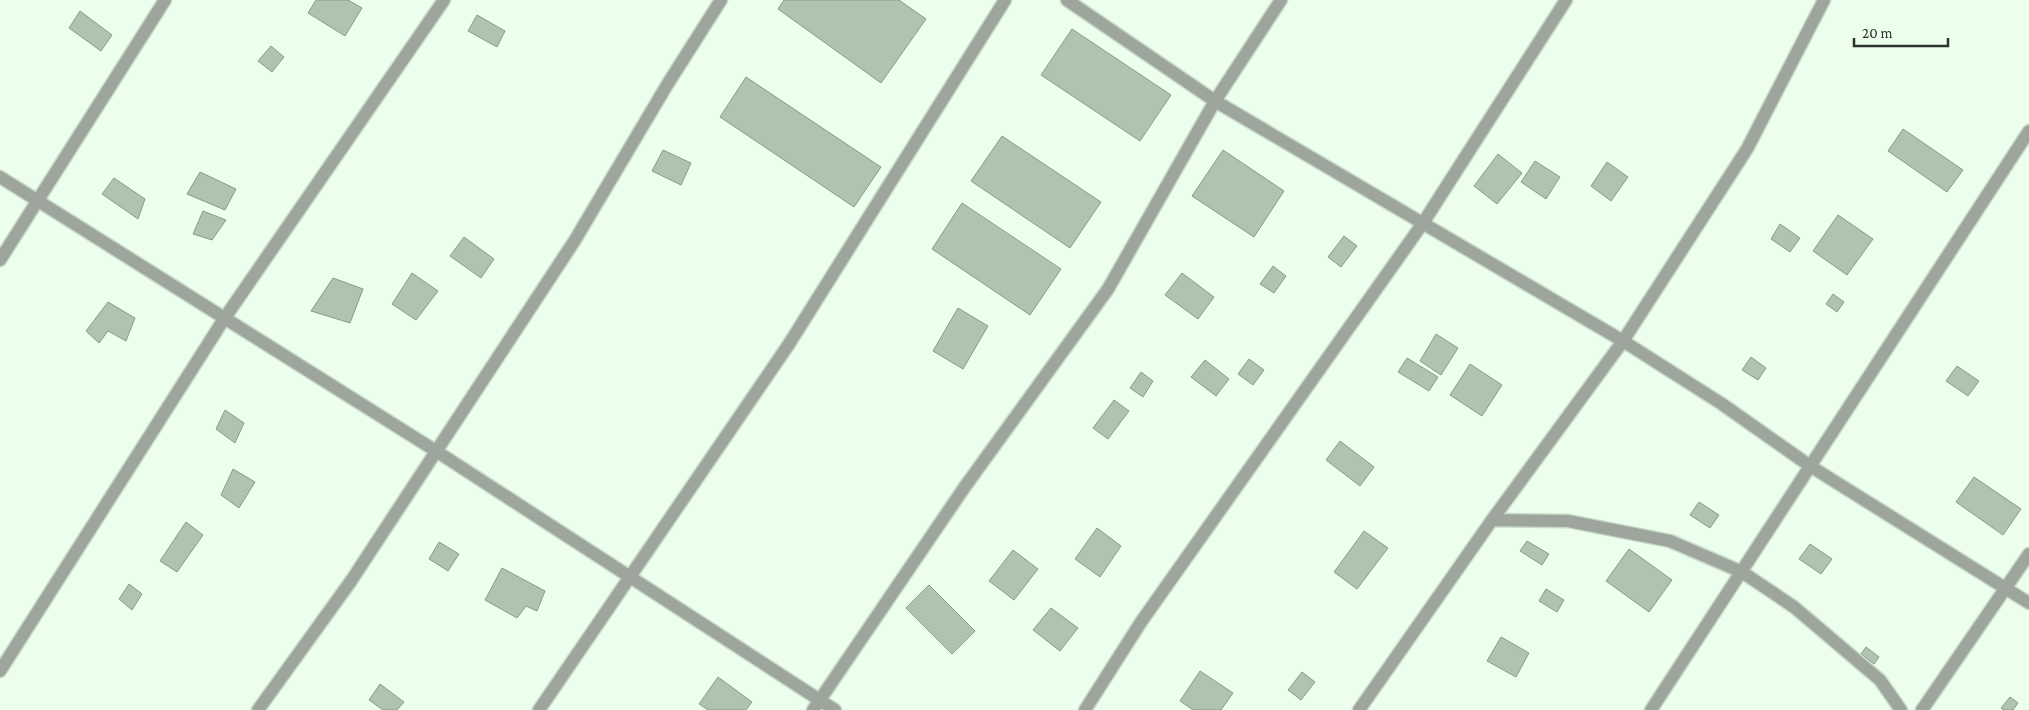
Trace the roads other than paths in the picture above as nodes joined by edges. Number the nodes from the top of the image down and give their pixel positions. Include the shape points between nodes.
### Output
1 (165, 0) edge
2 (444, 0) edge
3 (721, 0) edge
4 (1004, 0) edge
5 (1067, 0) edge
6 (1281, 0) edge
7 (1566, 0) edge
8 (1824, 0) edge
9 (1215, 101) junction
10 (2029, 131) edge
11 (0, 176) edge
12 (38, 201) junction
13 (1423, 223) junction
14 (0, 260) edge
15 (224, 318) junction
16 (1623, 341) junction
17 (436, 451) junction
18 (1810, 466) junction
19 (1492, 520) junction
20 (2029, 554) edge
21 (1742, 572) junction
22 (630, 577) junction
23 (2006, 588) junction
24 (2029, 603) edge
25 (0, 670) edge
26 (817, 705) edge
27 (258, 710) edge
28 (539, 710) edge
29 (836, 710) edge
30 (1085, 710) edge
31 (1359, 710) edge
32 (1651, 710) edge
33 (1901, 710) edge
34 (1922, 710) edge

1 - 12 street
2 - 15 street
3 - 17 street via 575,240
4 - 22 street via 789,344
5 - 9 street
6 - 9 street
7 - 13 street
8 - 16 street via 1747,149
9 - 13 street
9 - 26 street via 1108,289 964,488
10 - 18 street
11 - 12 street
12 - 14 street
12 - 15 street
13 - 16 street
13 - 30 street via 1141,622
15 - 17 street
15 - 25 street
16 - 18 street via 1722,404
16 - 19 street
17 - 22 street
17 - 27 street via 351,581
18 - 21 street
18 - 23 street
19 - 21 street via 1568,521 1670,540
19 - 31 street
20 - 23 street
21 - 32 street
21 - 33 street via 1794,608 1880,680
22 - 26 street
22 - 28 street
23 - 24 street
23 - 34 street
26 - 29 street

